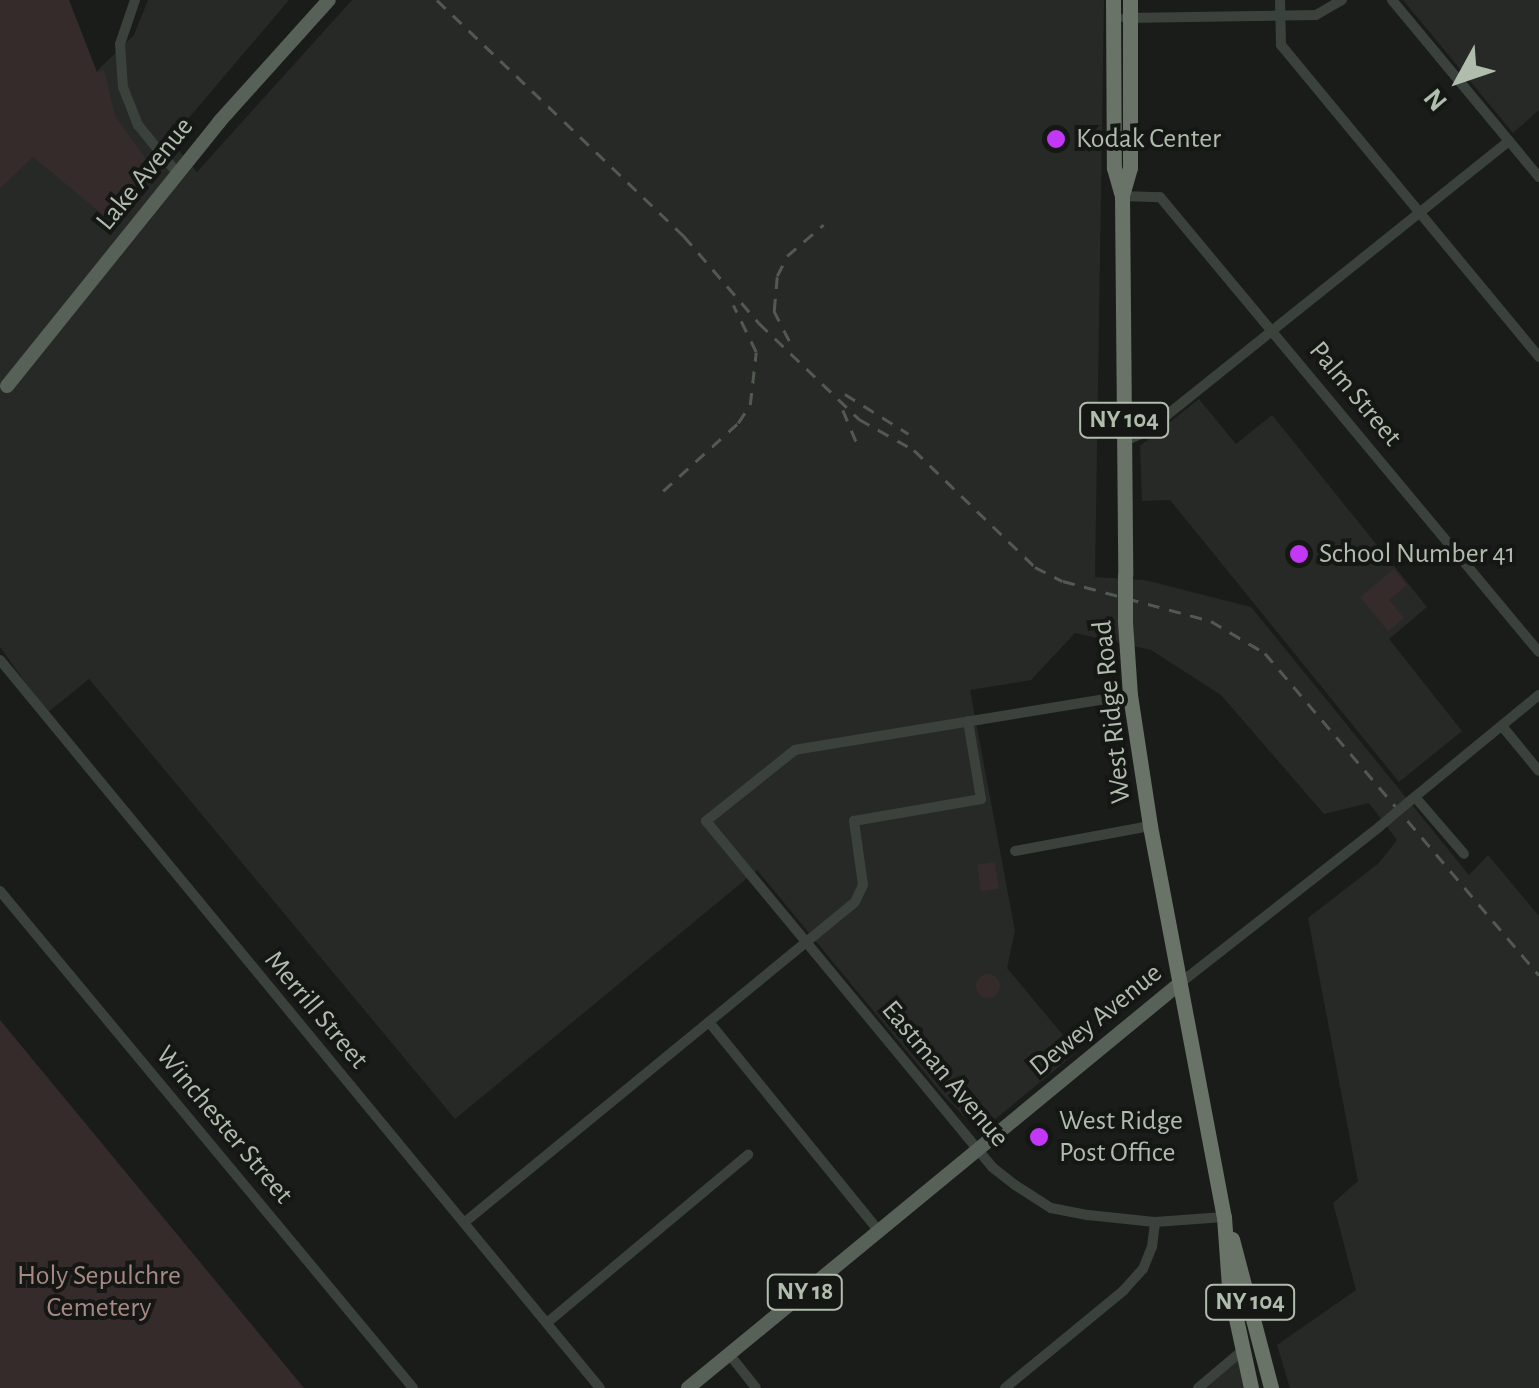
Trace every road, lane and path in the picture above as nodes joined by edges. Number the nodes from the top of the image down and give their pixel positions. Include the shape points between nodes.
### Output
1 (135, 0) edge
2 (329, 0) edge
3 (1113, 0) edge
4 (1130, 0) edge
5 (1280, 0) edge
6 (1342, 0) edge
7 (1392, 0) edge
8 (1280, 16) junction
9 (1122, 18) junction
10 (1509, 140) junction
11 (178, 174) junction
12 (1539, 177) edge
13 (1122, 196) junction
14 (1419, 213) junction
15 (1274, 332) junction
16 (1539, 357) edge
17 (7, 386) dead end
18 (1124, 442) junction
19 (1539, 652) edge
20 (0, 660) edge
21 (1130, 694) junction
22 (1539, 695) edge
23 (968, 721) junction
24 (1502, 726) junction
25 (1539, 770) edge
26 (1413, 799) junction
27 (1150, 826) junction
28 (1015, 850) dead end
29 (1464, 854) dead end
30 (0, 891) edge
31 (807, 942) junction
32 (1179, 984) junction
33 (709, 1022) junction
34 (978, 1150) junction
35 (748, 1155) dead end
36 (1224, 1217) junction
37 (465, 1222) junction
38 (1155, 1222) junction
39 (879, 1231) junction
40 (548, 1322) junction
41 (1242, 1351) junction
42 (729, 1354) junction
43 (413, 1388) edge
44 (600, 1388) edge
45 (688, 1388) edge
46 (756, 1388) edge
47 (1004, 1388) edge
48 (1198, 1388) edge
49 (1252, 1388) edge
50 (1271, 1388) edge

1 - 11 street via 120,44 122,87 138,125
2 - 11 main road, Lake Avenue
3 - 9 highway, West Ridge Road / NY 104
4 - 9 highway, West Ridge Road / NY 104
5 - 8 street
6 - 8 street via 1322,14
7 - 10 street
8 - 9 street
8 - 14 street via 1281,46
9 - 13 highway, West Ridge Road / NY 104 via 1114,168
10 - 12 street
10 - 14 street
11 - 17 main road, Lake Avenue
13 - 15 street, Palm Street via 1160,196
13 - 18 highway, West Ridge Road / NY 104
14 - 15 street
14 - 16 street
15 - 18 street
15 - 19 street, Palm Street
18 - 21 highway, West Ridge Road / NY 104, bridge
20 - 37 street, Merrill Street
21 - 23 street
21 - 27 highway, West Ridge Road / NY 104
22 - 24 street, Dewey Avenue
23 - 31 street via 981,799 854,821 860,894
23 - 31 street, Eastman Avenue via 795,750 706,820
24 - 25 street
24 - 26 street, Dewey Avenue
26 - 29 street
26 - 32 street, Dewey Avenue, bridge
27 - 28 street
27 - 32 highway, West Ridge Road / NY 104
30 - 43 street, Winchester Street
31 - 33 street
31 - 34 street, Eastman Avenue
32 - 34 main road, Dewey Avenue / NY 18
32 - 36 highway, West Ridge Road / NY 104
33 - 37 street
33 - 39 street
34 - 38 street, Eastman Avenue via 1051,1208
34 - 39 main road, Dewey Avenue / NY 18
35 - 40 street
36 - 38 street, Eastman Avenue
36 - 41 highway, West Ridge Road / NY 104
36 - 50 highway, West Ridge Road / NY 104
37 - 40 street, Merrill Street
38 - 47 street via 1152,1248 1133,1280
39 - 42 main road, Dewey Avenue / NY 18
40 - 44 street, Merrill Street
41 - 48 street
41 - 49 highway, West Ridge Road / NY 104
42 - 45 main road, Dewey Avenue / NY 18
42 - 46 street

